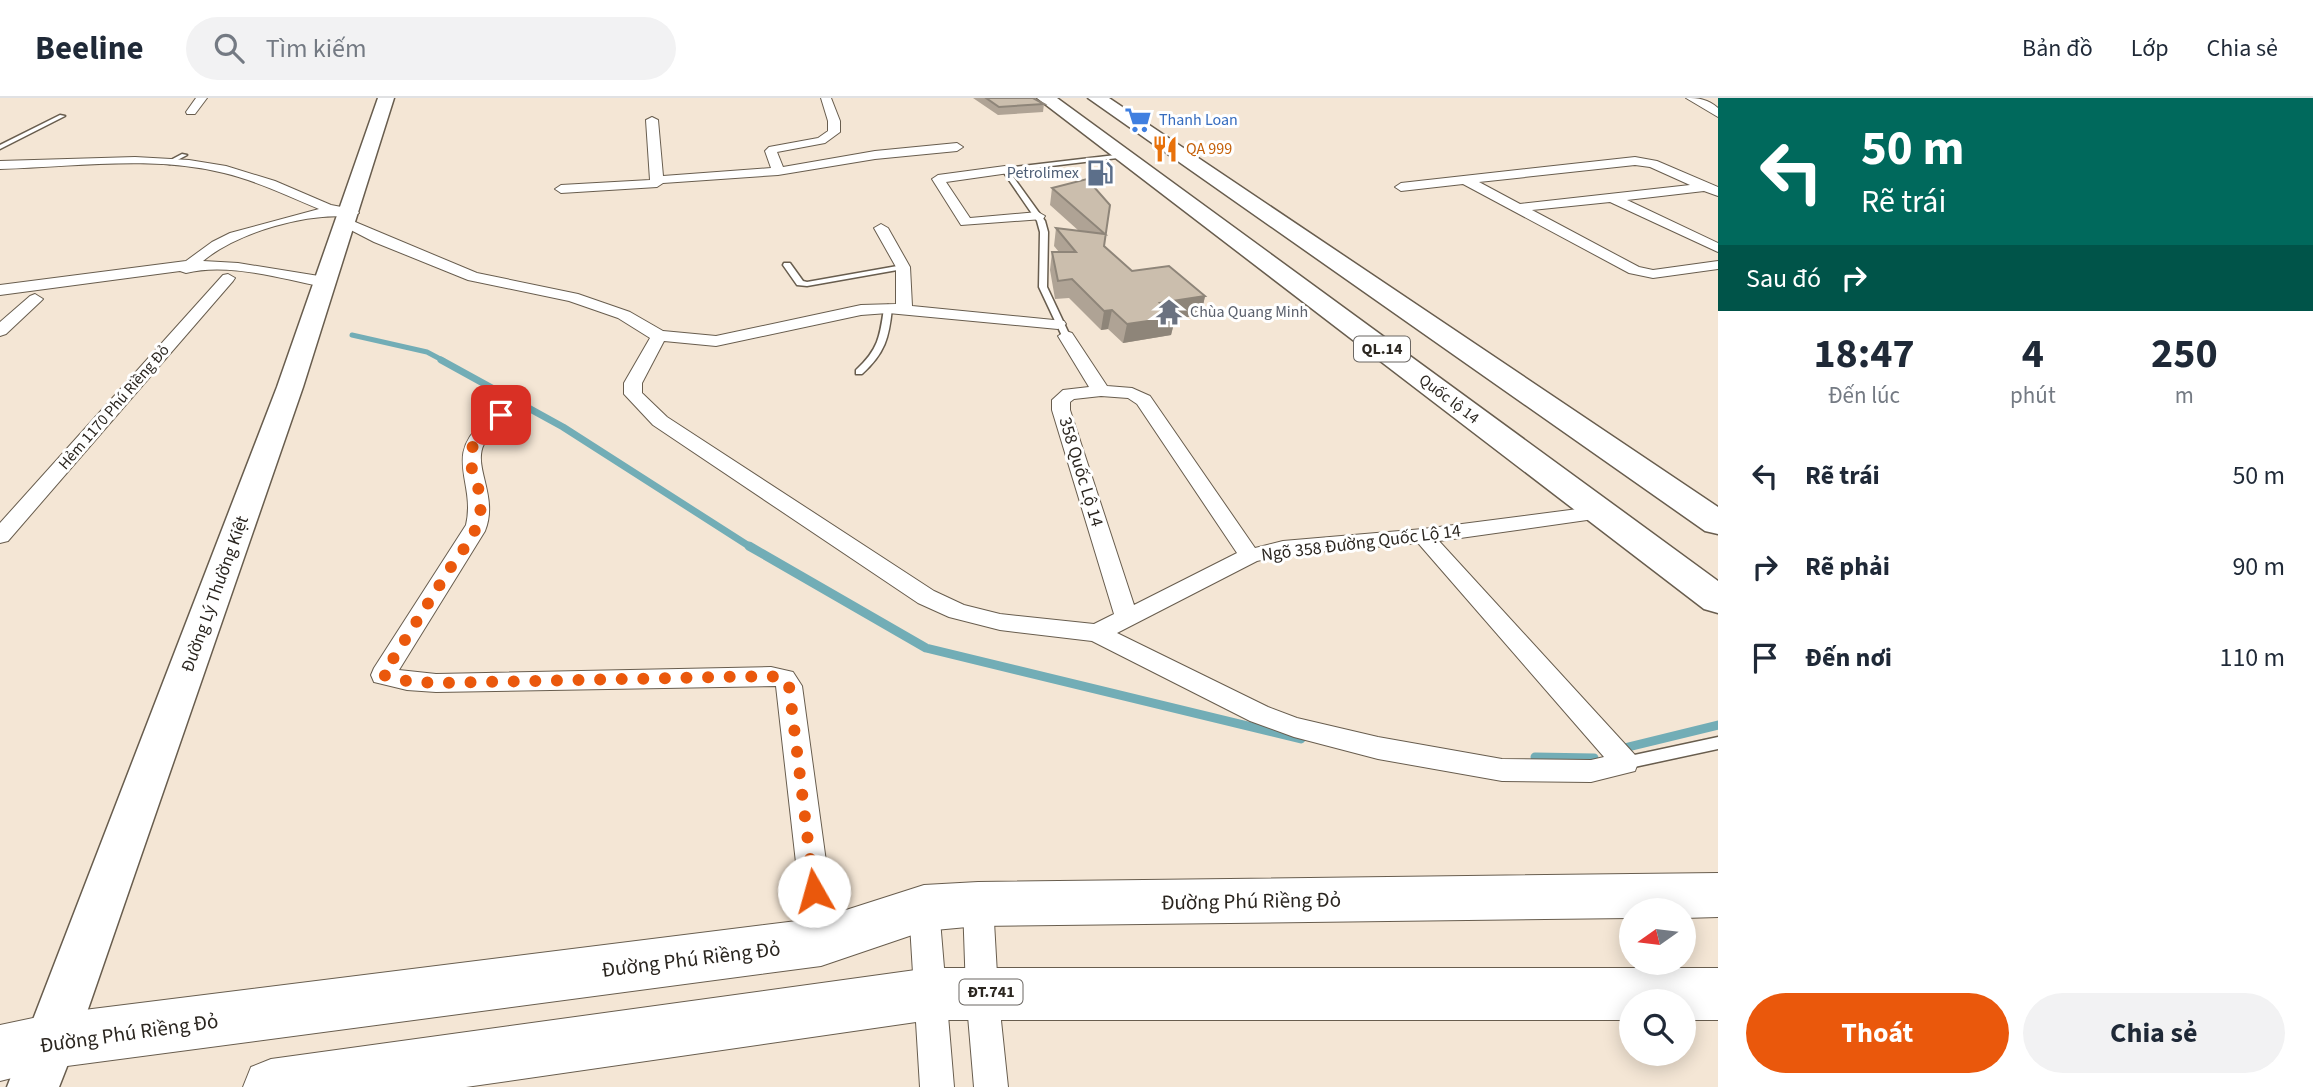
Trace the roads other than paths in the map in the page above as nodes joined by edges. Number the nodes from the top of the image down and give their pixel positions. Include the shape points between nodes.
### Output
1 (202, 98) edge
2 (386, 98) edge
3 (826, 98) edge
4 (1046, 98) edge
5 (1097, 98) edge
6 (1691, 98) edge
7 (191, 112) dead end
8 (1718, 114) edge
9 (62, 117) dead end
10 (652, 120) dead end
11 (1157, 139) junction
12 (0, 147) edge
13 (957, 147) dead end
14 (1115, 150) junction
15 (184, 155) dead end
16 (168, 163) junction
17 (0, 165) edge
18 (1005, 170) junction
19 (778, 171) junction
20 (658, 180) junction
21 (1465, 180) junction
22 (1401, 187) dead end
23 (561, 189) dead end
24 (1712, 189) edge
25 (1611, 197) junction
26 (1518, 208) junction
27 (343, 216) junction
28 (1038, 216) junction
29 (881, 228) dead end
30 (1718, 248) edge
31 (190, 265) junction
32 (787, 265) dead end
33 (1718, 265) edge
34 (903, 267) junction
35 (178, 278) junction
36 (228, 278) junction
37 (0, 290) edge
38 (324, 290) junction
39 (35, 299) junction
40 (0, 303) edge
41 (896, 307) junction
42 (1062, 330) junction
43 (0, 331) edge
44 (659, 336) junction
45 (859, 372) dead end
46 (1101, 391) junction
47 (501, 415) dead end
48 (1601, 512) junction
49 (1718, 523) edge
50 (1, 535) edge
51 (1423, 536) junction
52 (1250, 556) junction
53 (1718, 600) edge
54 (1127, 619) junction
55 (1097, 633) junction
56 (1718, 743) edge
57 (1625, 763) junction
58 (1718, 895) edge
59 (978, 904) junction
60 (924, 908) junction
61 (821, 942) junction
62 (982, 992) junction
63 (930, 993) junction
64 (1718, 994) edge
65 (52, 1041) junction
66 (0, 1053) edge
67 (33, 1087) edge
68 (271, 1087) edge
69 (937, 1087) edge
70 (991, 1087) edge

1 - 7 street
2 - 27 street, Đường Lý Thường Kiệt
3 - 19 street via 834,132 821,141 773,149
4 - 14 highway, Quốc lộ 14 / QL.14
5 - 11 highway, QL.14
6 - 8 street
9 - 12 lane
10 - 20 street
11 - 14 highway
11 - 49 highway, QL.14
13 - 19 street
14 - 18 lane
14 - 48 highway, Quốc lộ 14 / QL.14
15 - 16 lane
16 - 17 street
16 - 27 street via 240,173
18 - 28 lane
18 - 28 street via 938,178 966,222
19 - 20 street
20 - 23 street via 653,184
21 - 22 street
21 - 24 street via 1635,161
21 - 26 street
24 - 25 street
25 - 26 street
25 - 30 street
26 - 33 street via 1645,273
27 - 31 street via 237,234
27 - 38 street, Đường Lý Thường Kiệt
27 - 44 street via 379,239 473,277 573,297 624,315
28 - 42 lane via 1044,232 1043,287
29 - 34 street
31 - 35 street
31 - 37 street
31 - 38 street via 238,267
32 - 34 lane via 803,284
34 - 41 street via 906,297
35 - 36 street
35 - 39 street
36 - 38 street
36 - 50 street, Hẻm 1170 Phú Riềng Đỏ
38 - 65 street, Đường Lý Thường Kiệt
39 - 40 street
39 - 43 street
41 - 42 street
41 - 44 street via 861,310 716,341
41 - 45 lane via 884,343
42 - 46 street
44 - 55 street via 632,383 633,394 660,421 926,597 1000,622
46 - 52 street via 1132,393 1144,400
46 - 54 street, 358 Quốc Lộ 14 via 1069,394 1061,400 1061,410
47 - 61 street via 481,430 470,459 479,494 477,525 383,675 436,683 784,679 789,686
48 - 51 street, Ngõ 358 Đường Quốc Lộ 14
48 - 53 highway, Quốc lộ 14 / QL.14
51 - 52 street, Ngõ 358 Đường Quốc Lộ 14 via 1283,548
51 - 57 street
52 - 54 street, Ngõ 358 Đường Quốc Lộ 14
54 - 55 street, Ngõ 358 Đường Quốc Lộ 14
55 - 57 street via 1259,714 1378,748 1502,770 1591,771
56 - 57 lane
58 - 59 main road, Đường Phú Riềng Đỏ
59 - 60 main road, Đường Phú Riềng Đỏ
59 - 62 street
60 - 61 main road, Đường Phú Riềng Đỏ
60 - 63 street
61 - 65 main road, Đường Phú Riềng Đỏ
62 - 63 main road, ĐT.741
62 - 64 main road, ĐT.741
62 - 70 street
63 - 68 main road, ĐT.741
63 - 69 street
65 - 66 main road, Đường Phú Riềng Đỏ
65 - 67 street, Đường Lý Thường Kiệt

